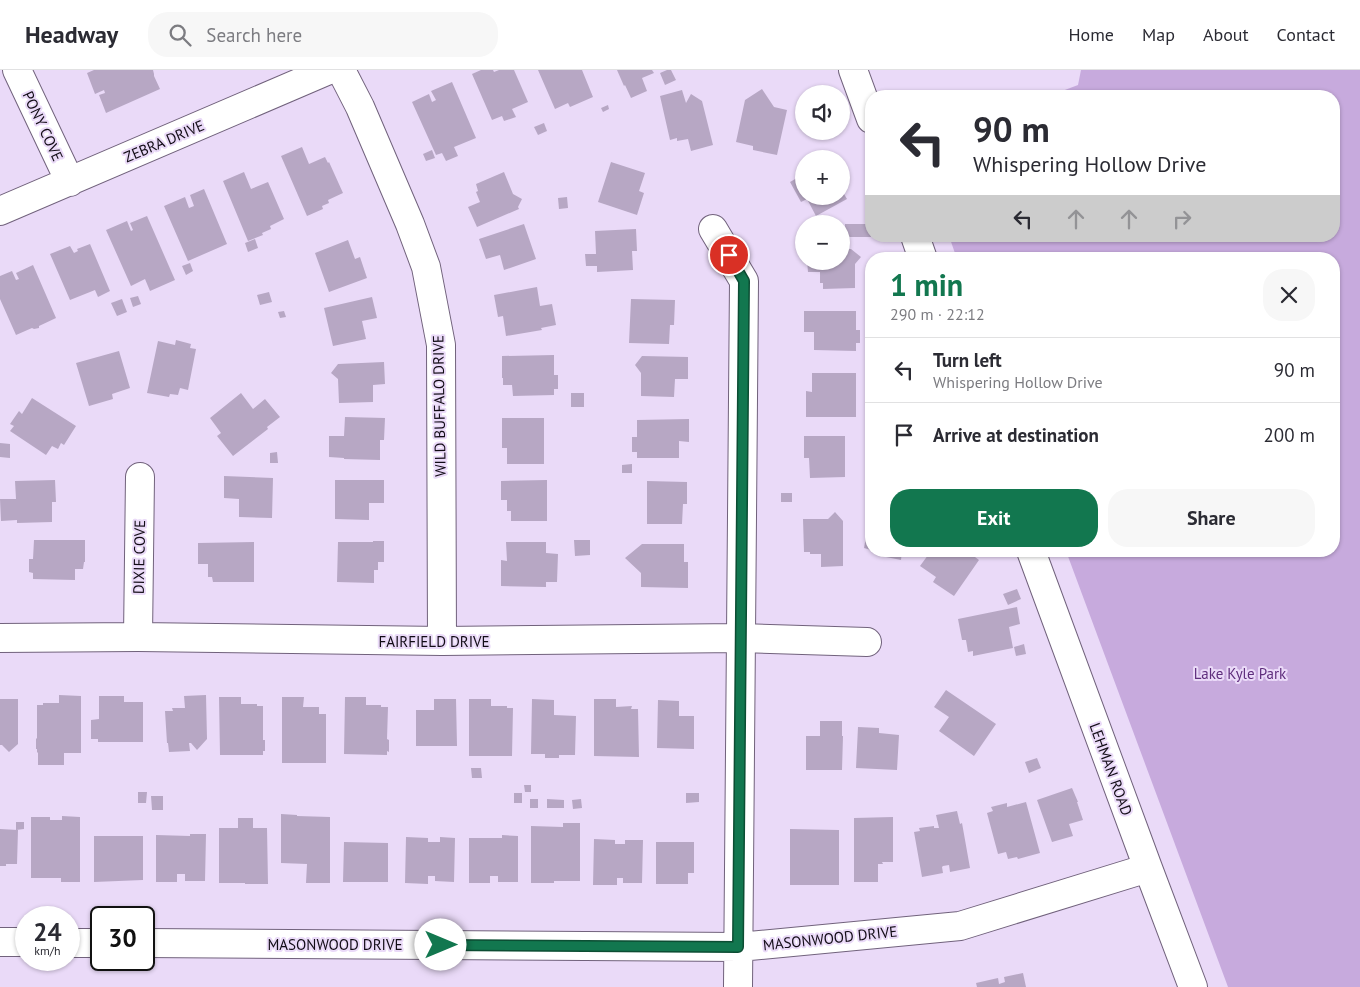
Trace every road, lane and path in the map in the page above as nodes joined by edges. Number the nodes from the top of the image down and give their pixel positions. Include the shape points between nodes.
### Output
1 (17, 70) edge
2 (328, 70) edge
3 (341, 70) edge
4 (853, 70) edge
5 (865, 103) edge
6 (70, 182) junction
7 (0, 211) edge
8 (713, 229) dead end
9 (140, 477) dead end
10 (1033, 557) edge
11 (138, 637) junction
12 (0, 638) edge
13 (740, 638) junction
14 (442, 641) junction
15 (867, 642) dead end
16 (1148, 868) junction
17 (0, 942) edge
18 (15, 942) edge
19 (155, 943) edge
20 (738, 947) junction
21 (738, 987) edge
22 (1193, 987) edge

1 - 6 street, PONY COVE
2 - 6 street, ZEBRA DRIVE
3 - 14 street, WILD BUFFALO DRIVE via 360,107 426,267 441,345
4 - 5 street
6 - 7 street, ZEBRA DRIVE
8 - 13 street via 744,281
9 - 11 street, DIXIE COVE
10 - 16 street, LEHMAN ROAD
11 - 12 street, FAIRFIELD DRIVE
11 - 14 street, FAIRFIELD DRIVE
13 - 14 street, FAIRFIELD DRIVE
13 - 15 street, FAIRFIELD DRIVE
13 - 20 street
16 - 20 street, MASONWOOD DRIVE via 960,926
16 - 22 street, LEHMAN ROAD
17 - 18 street
19 - 20 street, MASONWOOD DRIVE
20 - 21 street

